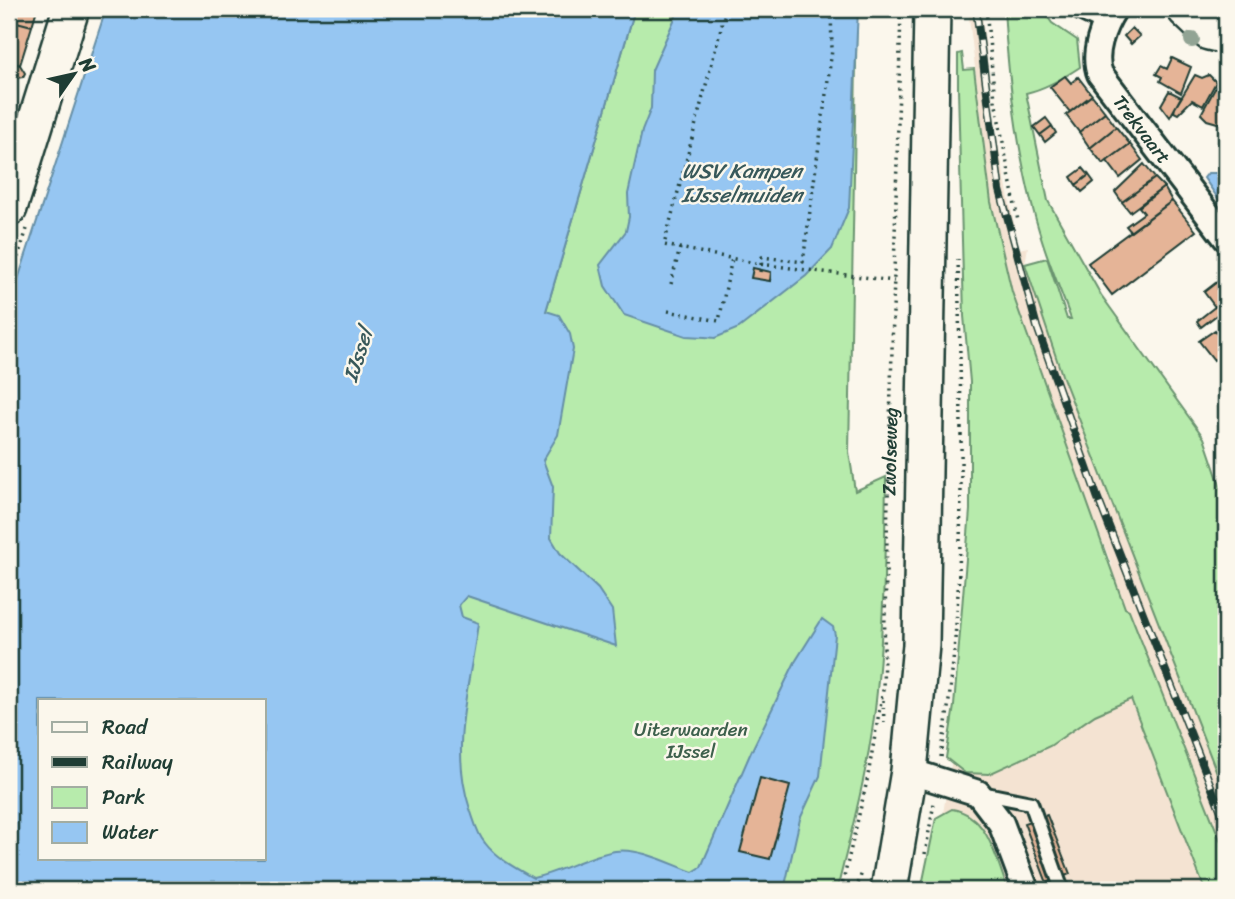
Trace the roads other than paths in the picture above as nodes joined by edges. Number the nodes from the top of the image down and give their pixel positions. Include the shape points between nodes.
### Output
1 (71, 9) edge
2 (932, 9) edge
3 (1072, 9) edge
4 (1185, 9) edge
5 (1110, 17) edge
6 (1219, 25) edge
7 (9, 208) edge
8 (1226, 238) edge
9 (923, 775) junction
10 (978, 793) junction
11 (889, 890) edge
12 (1026, 890) edge
13 (1062, 890) edge

1 - 7 main road
2 - 9 main road, Zwolseweg via 921,645
3 - 5 lane
4 - 6 main road via 1209,32
5 - 8 street, Trekvaart via 1098,49 1100,74
9 - 10 street
9 - 11 main road, Zwolseweg
10 - 12 street via 1001,824
10 - 13 lane via 1031,803

